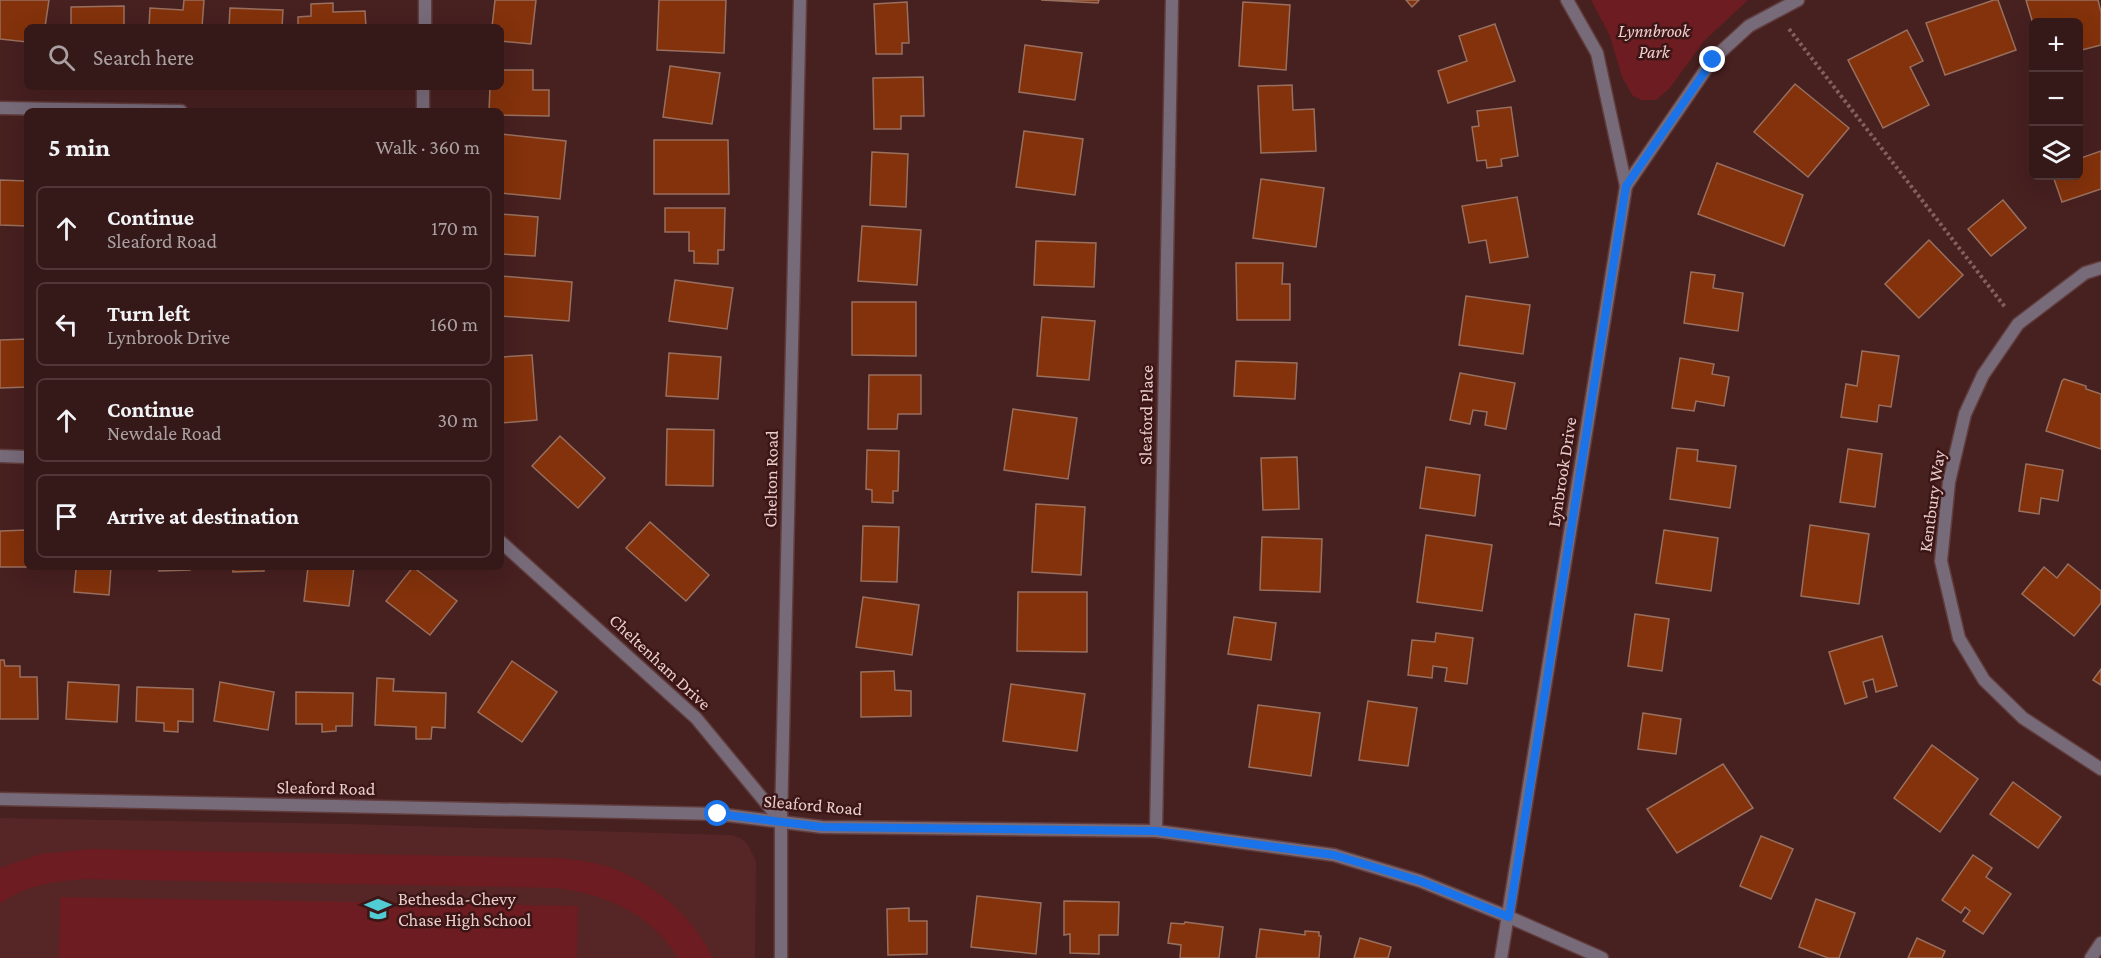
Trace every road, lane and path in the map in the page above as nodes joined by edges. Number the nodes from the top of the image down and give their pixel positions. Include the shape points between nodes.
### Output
1 (425, 0) edge
2 (800, 0) edge
3 (1172, 0) edge
4 (1567, 0) edge
5 (1798, 0) edge
6 (1776, 12) junction
7 (425, 24) edge
8 (423, 90) edge
9 (0, 108) edge
10 (24, 108) edge
11 (423, 108) edge
12 (1626, 186) junction
13 (2101, 268) edge
14 (2018, 324) junction
15 (0, 456) edge
16 (24, 457) edge
17 (504, 545) edge
18 (2101, 768) edge
19 (0, 799) edge
20 (782, 821) junction
21 (1156, 831) junction
22 (1509, 917) junction
23 (2101, 943) edge
24 (781, 958) edge
25 (1501, 958) edge
26 (1602, 958) edge
27 (2091, 958) edge

1 - 7 street
2 - 20 street, Chelton Road
3 - 21 street, Sleaford Place
4 - 12 street, Lynbrook Drive via 1597,53
5 - 6 street
6 - 12 street via 1749,26 1713,60
6 - 14 path
8 - 11 street
9 - 10 street
12 - 22 street, Lynbrook Drive
13 - 14 street, Kentbury Way via 2085,273
14 - 18 street, Kentbury Way via 1983,375 1965,414 1949,482 1941,561 1959,638 1984,680 2023,717
15 - 16 street
17 - 20 street, Cheltenham Drive via 696,718
19 - 20 street, Sleaford Road via 718,814
20 - 21 street, Sleaford Road via 822,827
20 - 24 street, Chelton Road
21 - 22 street, Sleaford Road via 1334,855 1420,881
22 - 25 street, Lynbrook Drive
22 - 26 street, Sleaford Road
23 - 27 street

